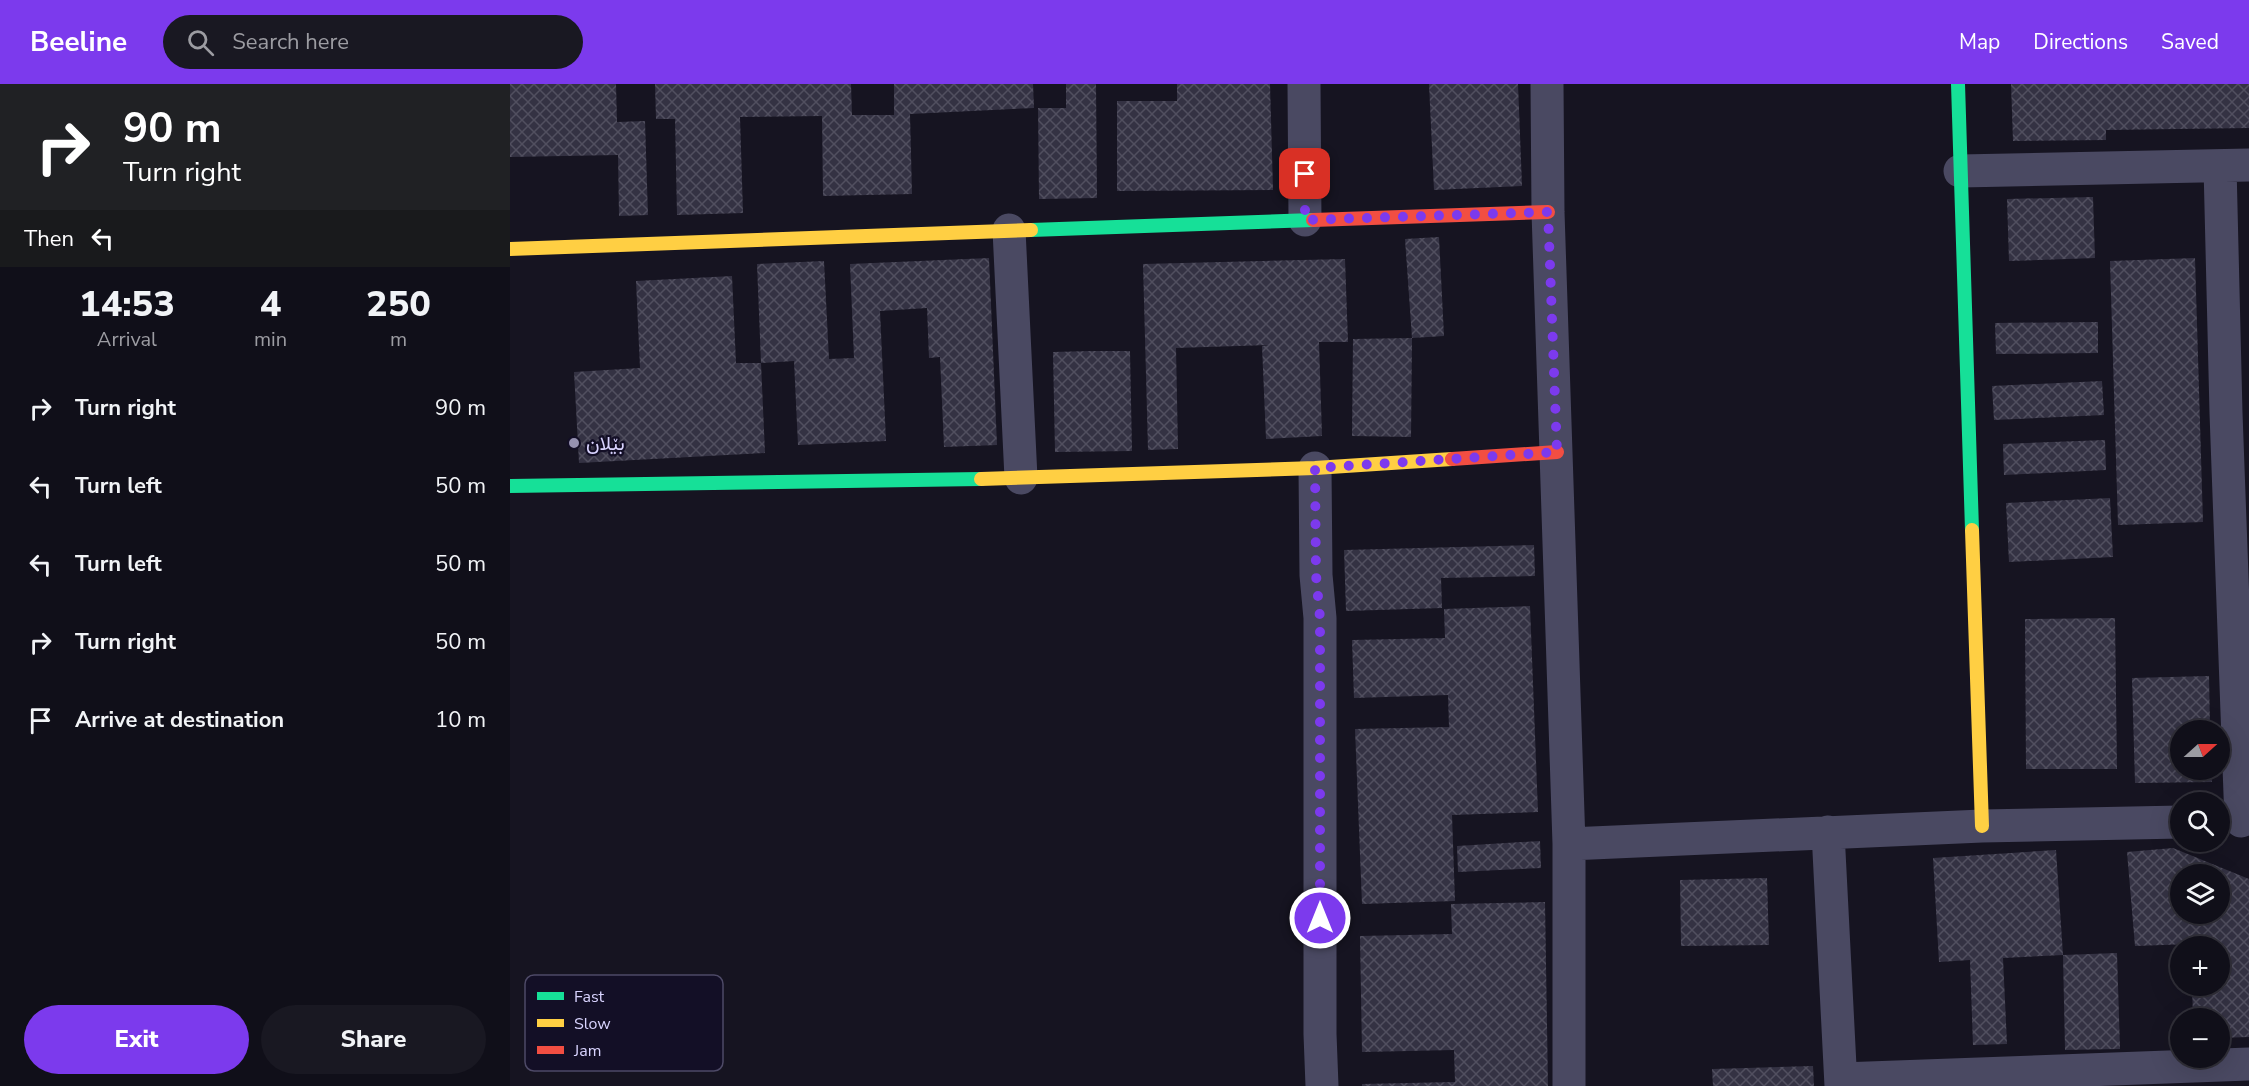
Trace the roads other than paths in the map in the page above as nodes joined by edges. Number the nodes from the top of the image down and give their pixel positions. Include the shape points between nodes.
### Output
1 (1304, 84) edge
2 (1548, 84) edge
3 (1958, 84) edge
4 (2235, 165) edge
5 (1960, 171) junction
6 (1548, 212) junction
7 (1305, 220) junction
8 (1010, 230) junction
9 (510, 249) edge
10 (2237, 412) edge
11 (1557, 452) junction
12 (1315, 468) junction
13 (1021, 478) junction
14 (510, 486) edge
15 (2237, 821) edge
16 (2170, 822) edge
17 (1982, 826) junction
18 (1828, 832) junction
19 (1569, 844) junction
20 (2249, 1064) edge
21 (1841, 1082) edge
22 (1322, 1086) edge
23 (1569, 1086) edge

1 - 7 street
2 - 6 street
3 - 5 street
4 - 5 street
4 - 10 street
5 - 17 street
6 - 7 street
6 - 11 street
7 - 8 street
8 - 9 street
8 - 13 street
10 - 15 street
11 - 12 street
11 - 19 street
12 - 13 street
12 - 22 street via 1320,618
13 - 14 street
16 - 17 street
17 - 18 street
18 - 19 street
18 - 21 street
19 - 23 street
20 - 21 street

